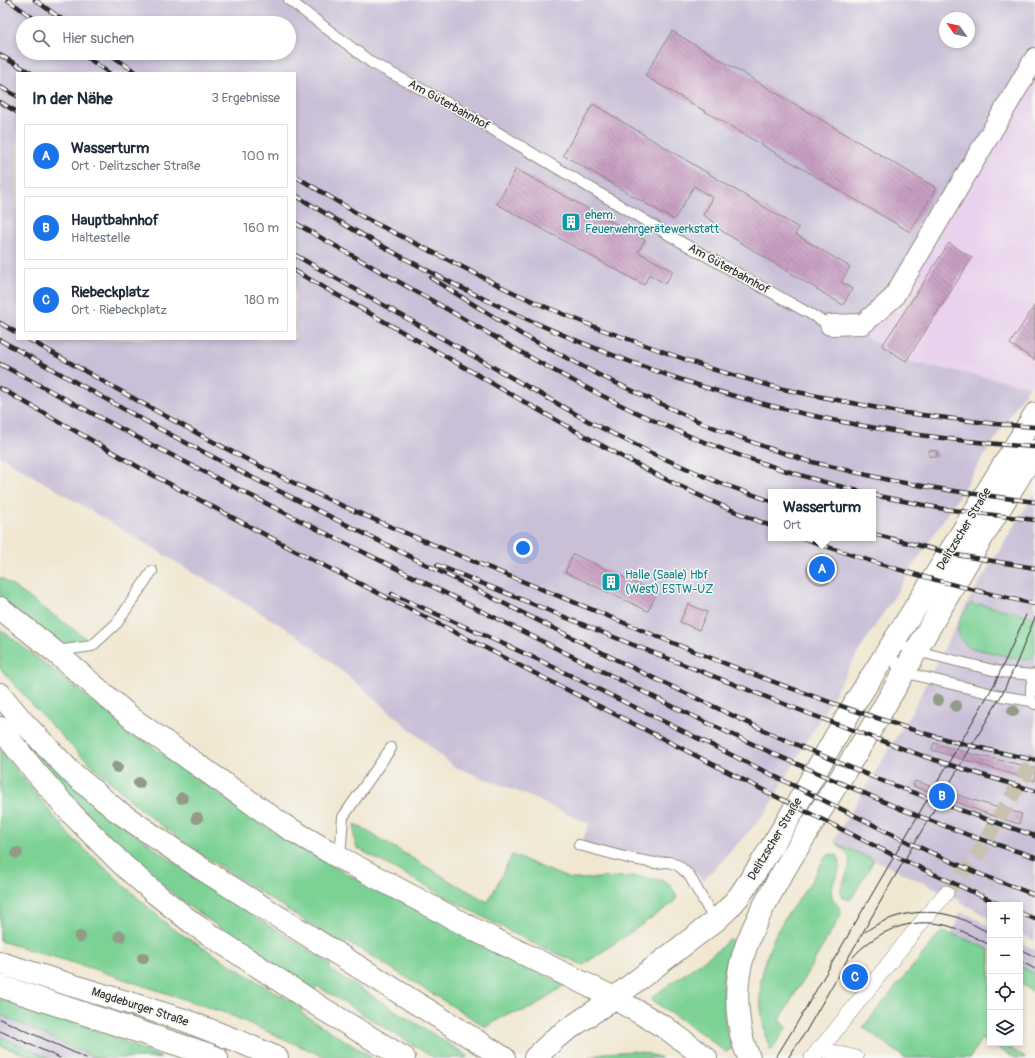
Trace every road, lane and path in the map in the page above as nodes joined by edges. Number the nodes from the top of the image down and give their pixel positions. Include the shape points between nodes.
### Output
1 (289, 0) edge
2 (1035, 58) edge
3 (830, 325) joint
4 (1035, 414) edge
5 (1035, 451) edge
6 (152, 572) dead end
7 (0, 608) edge
8 (893, 643) junction
9 (54, 651) junction
10 (916, 651) junction
11 (904, 672) junction
12 (1035, 675) edge
13 (0, 694) edge
14 (1033, 703) edge
15 (0, 728) edge
16 (390, 748) dead end
17 (579, 845) dead end
18 (340, 858) junction
19 (946, 893) tunnel mouth
20 (715, 921) junction
21 (0, 963) edge
22 (0, 986) edge
23 (614, 998) junction
24 (815, 1053) edge
25 (217, 1058) edge
26 (277, 1058) edge
27 (404, 1058) edge
28 (504, 1058) edge
29 (535, 1058) edge
30 (706, 1058) edge
31 (749, 1058) edge
32 (856, 1058) edge

1 - 3 lane, Am Güterbahnhof via 372,63 455,107 681,242
2 - 3 street, Am Güterbahnhof via 893,298 863,324
4 - 8 main road, Delitzscher Straße
5 - 10 main road, Delitzscher Straße
6 - 9 lane via 117,623 92,646
7 - 9 main road
8 - 10 lane
8 - 11 lane via 892,655 897,666
8 - 20 main road, Delitzscher Straße via 762,862 740,895
9 - 18 main road via 134,720 282,825
10 - 11 main road, Delitzscher Straße
10 - 12 lane via 1001,672
11 - 14 lane
11 - 31 main road, Delitzscher Straße via 766,901 749,937 742,957 737,994 740,1030
12 - 14 lane via 1031,688
13 - 28 main road via 72,773 116,810 202,870
15 - 27 main road via 73,815 156,894 195,925 323,1009
16 - 18 lane via 343,817
17 - 20 lane via 628,858 655,863 669,862 679,866 689,876
18 - 23 main road via 479,932
19 - 24 street
20 - 23 main road, Delitzscher Straße
21 - 26 main road, Magdeburger Straße via 184,1020
22 - 25 main road, Magdeburger Straße
23 - 29 main road, Delitzscher Straße via 557,1037
23 - 30 main road via 666,1028
24 - 32 street

